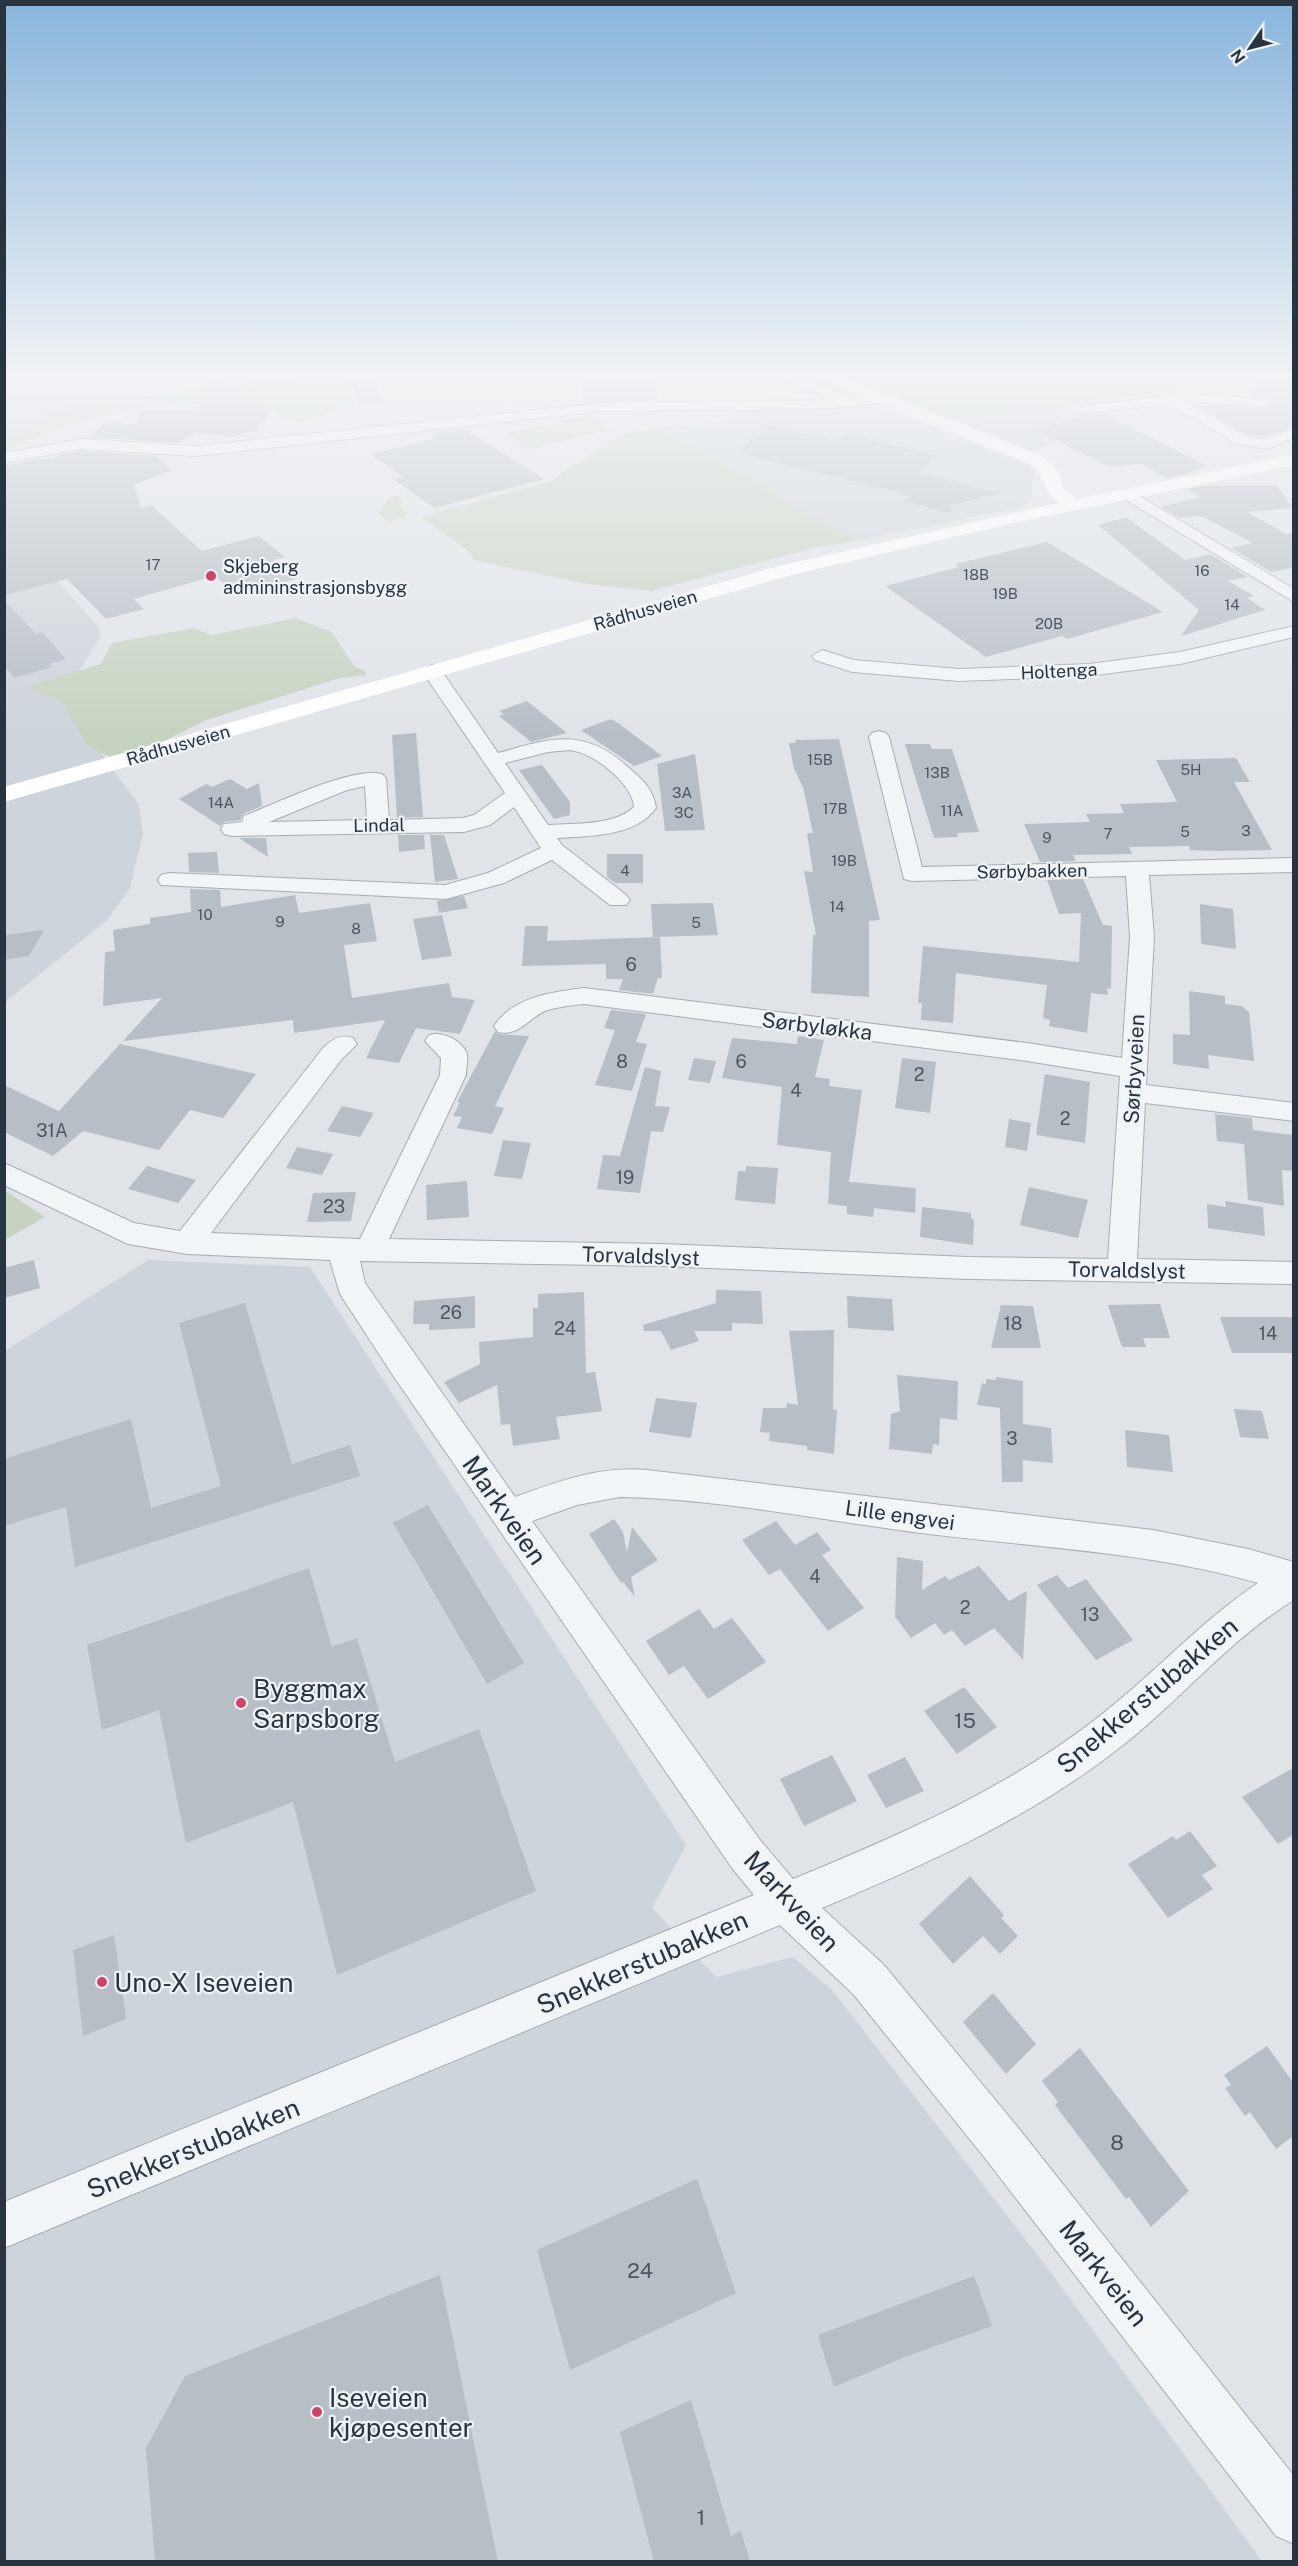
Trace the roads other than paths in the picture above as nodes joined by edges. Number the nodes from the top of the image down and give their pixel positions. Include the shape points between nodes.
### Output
1 (1059, 495) edge
2 (1129, 495) joint
3 (1073, 506) junction
4 (1293, 597) edge
5 (1293, 631) edge
6 (822, 656) dead end
7 (432, 671) junction
8 (879, 737) dead end
9 (493, 760) junction
10 (4, 795) edge
11 (516, 795) junction
12 (378, 825) junction
13 (548, 841) junction
14 (1293, 865) edge
15 (1137, 869) junction
16 (169, 880) dead end
17 (618, 900) dead end
18 (507, 1026) dead end
19 (438, 1041) dead end
20 (344, 1044) dead end
21 (1134, 1081) junction
22 (1293, 1112) edge
23 (4, 1173) edge
24 (187, 1243) junction
25 (356, 1250) junction
26 (1122, 1269) junction
27 (1293, 1273) edge
28 (507, 1515) junction
29 (1293, 1580) edge
30 (786, 1903) junction
31 (4, 2225) edge
32 (1293, 2518) edge

1 - 3 street
2 - 3 street, Rådhusveien
2 - 4 street
3 - 7 street, Rådhusveien via 786,570
5 - 6 street, Holtenga via 1180,658 1089,670 959,675 852,666
7 - 9 street
7 - 10 street, Rådhusveien
8 - 15 street, Sørbybakken via 912,874
9 - 11 street
9 - 13 street via 578,745 605,758 645,796 642,812 623,825
11 - 12 street, Lindal via 473,824
11 - 13 street
12 - 12 street, Lindal via 232,829 341,785 375,778
13 - 16 street via 496,878 446,892
13 - 17 street
14 - 15 street, Sørbybakken
15 - 21 street, Sørbyveien via 1142,937
18 - 21 street, Sørbyløkka via 529,1008 584,996 1027,1052
19 - 25 street via 454,1055 453,1075
20 - 24 street via 332,1054
21 - 22 street, Sørbyløkka
21 - 26 street, Sørbyveien
23 - 24 street, Torvaldslyst via 128,1233
24 - 25 street, Torvaldslyst
25 - 26 street, Torvaldslyst
25 - 28 street, Markveien via 351,1286
26 - 27 street, Torvaldslyst
28 - 29 street, Lille engvei via 597,1485 657,1485 1119,1541 1246,1563
28 - 30 street, Markveien via 746,1854
29 - 30 street, Snekkerstubakken via 1255,1606 1114,1728 1045,1779 913,1848
30 - 31 street, Snekkerstubakken
30 - 32 street, Markveien via 869,1980 1011,2155

